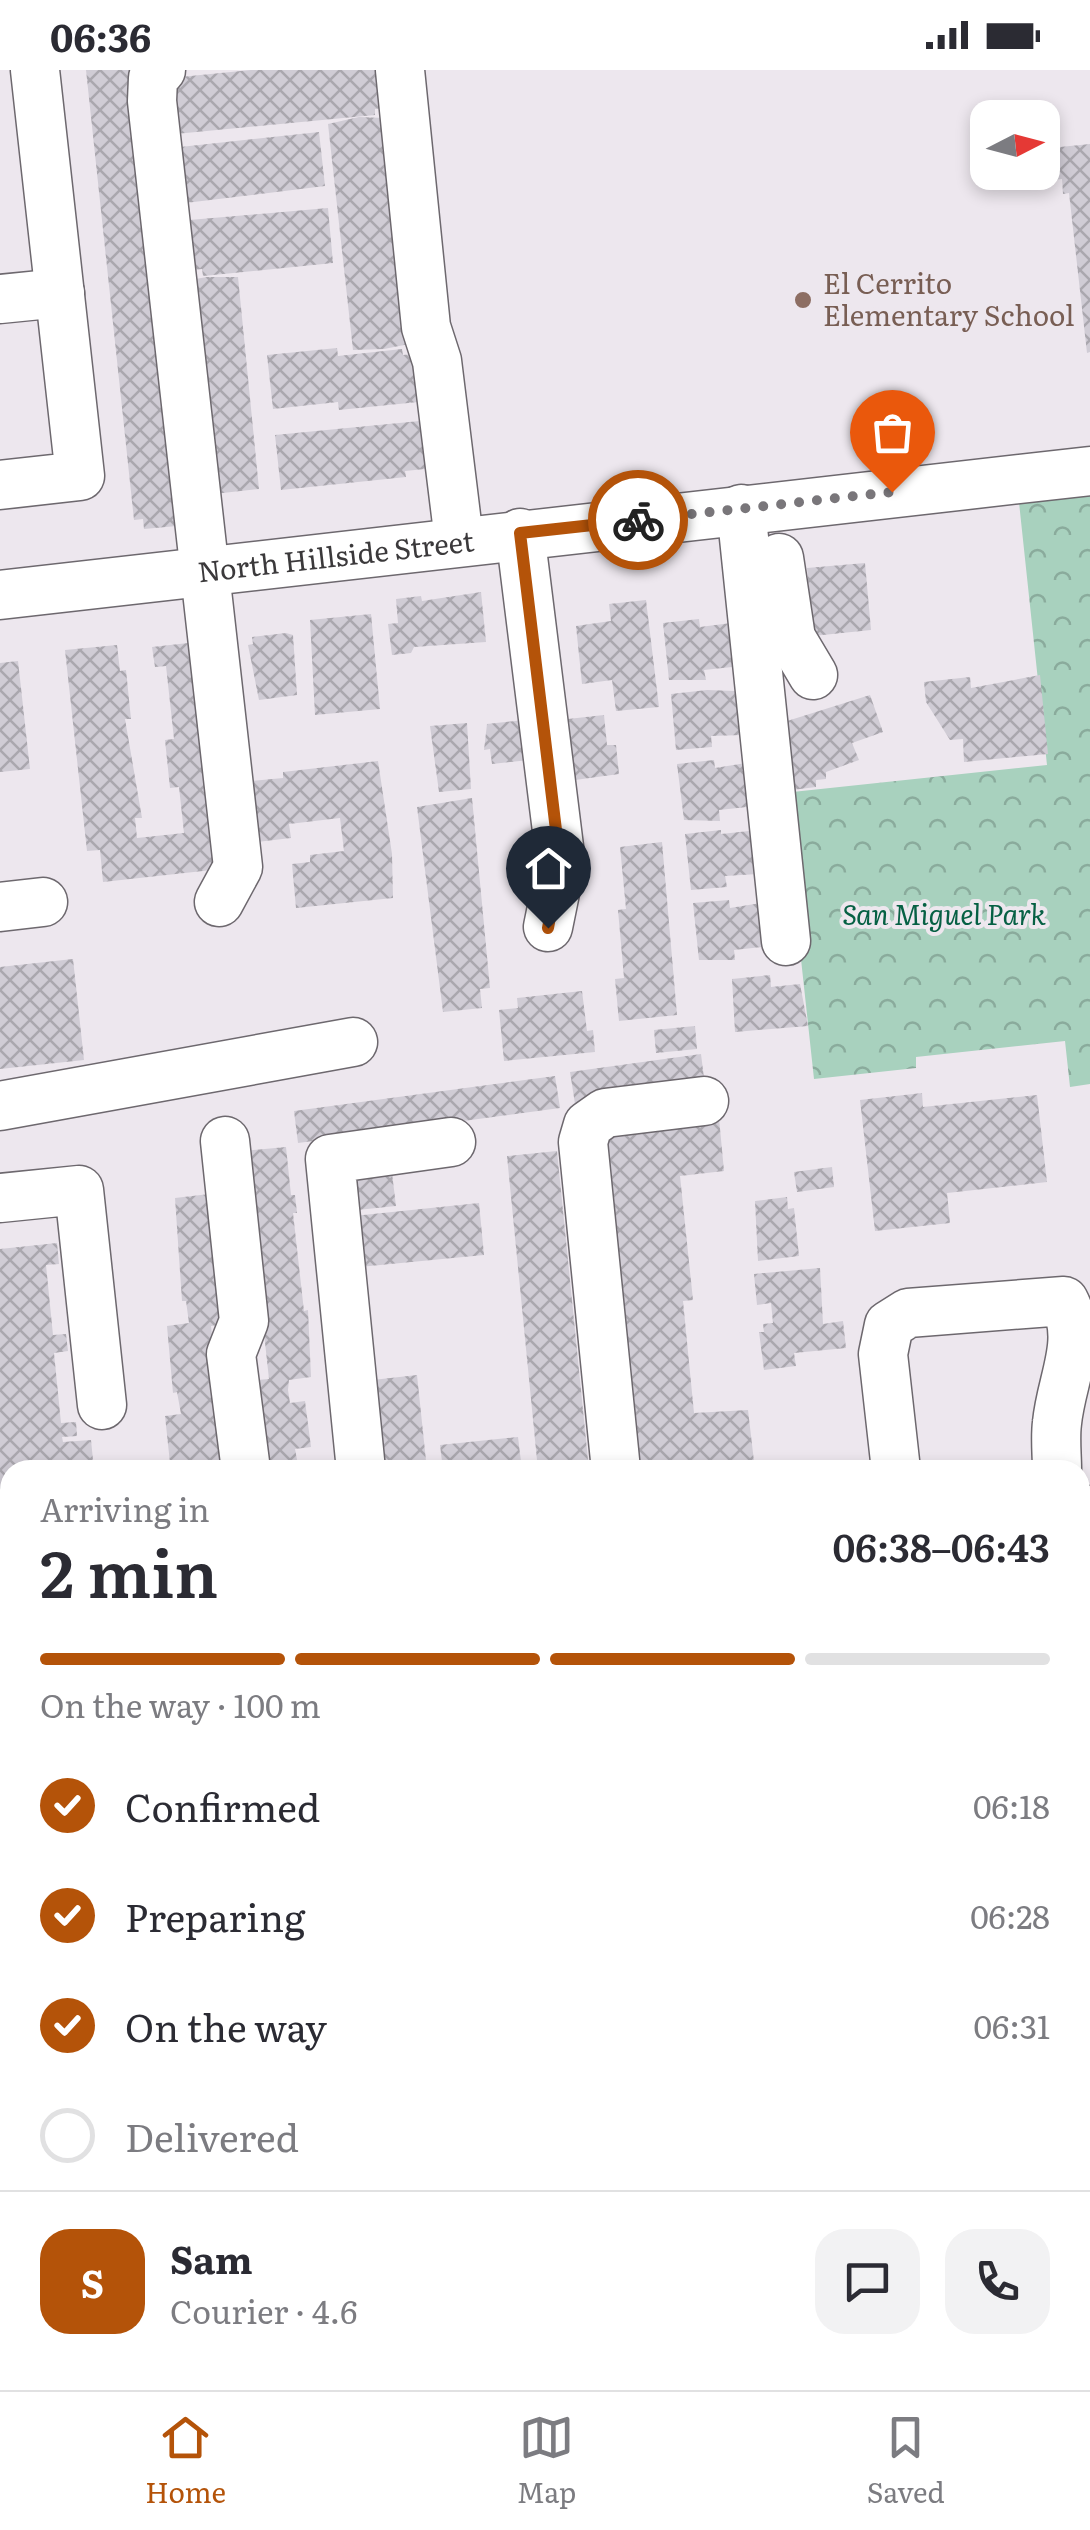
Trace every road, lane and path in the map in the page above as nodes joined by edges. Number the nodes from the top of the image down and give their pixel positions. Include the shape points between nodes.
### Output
1 (36, 70) edge
2 (161, 70) edge
3 (400, 70) edge
4 (60, 294) junction
5 (0, 299) edge
6 (1090, 471) edge
7 (0, 485) edge
8 (757, 507) junction
9 (520, 533) junction
10 (459, 540) junction
11 (207, 570) junction
12 (0, 595) edge
13 (814, 676) dead end
14 (219, 902) dead end
15 (548, 928) dead end
16 (786, 941) dead end
17 (353, 1042) dead end
18 (704, 1101) dead end
19 (0, 1106) edge
20 (225, 1141) dead end
21 (451, 1142) dead end
22 (0, 1198) edge
23 (102, 1405) dead end
24 (245, 1460) edge
25 (361, 1460) edge
26 (615, 1460) edge
27 (895, 1460) edge
28 (1058, 1460) edge

1 - 4 street
2 - 11 street via 153,78 152,100
3 - 10 street via 426,327 437,361
4 - 5 street
4 - 7 street via 80,476
6 - 8 street, North Hillside Street
8 - 9 street, North Hillside Street
8 - 13 street via 791,638
8 - 16 street
9 - 10 street, North Hillside Street
9 - 15 street via 560,863
10 - 11 street, North Hillside Street
11 - 12 street, North Hillside Street
11 - 14 street via 238,867
17 - 19 street
18 - 26 street via 605,1114 588,1124 583,1142
20 - 24 street via 244,1321 231,1354
21 - 25 street via 330,1160
22 - 23 street via 79,1190
27 - 28 street via 883,1354 889,1326 908,1313 1064,1300 1074,1320 1057,1422

